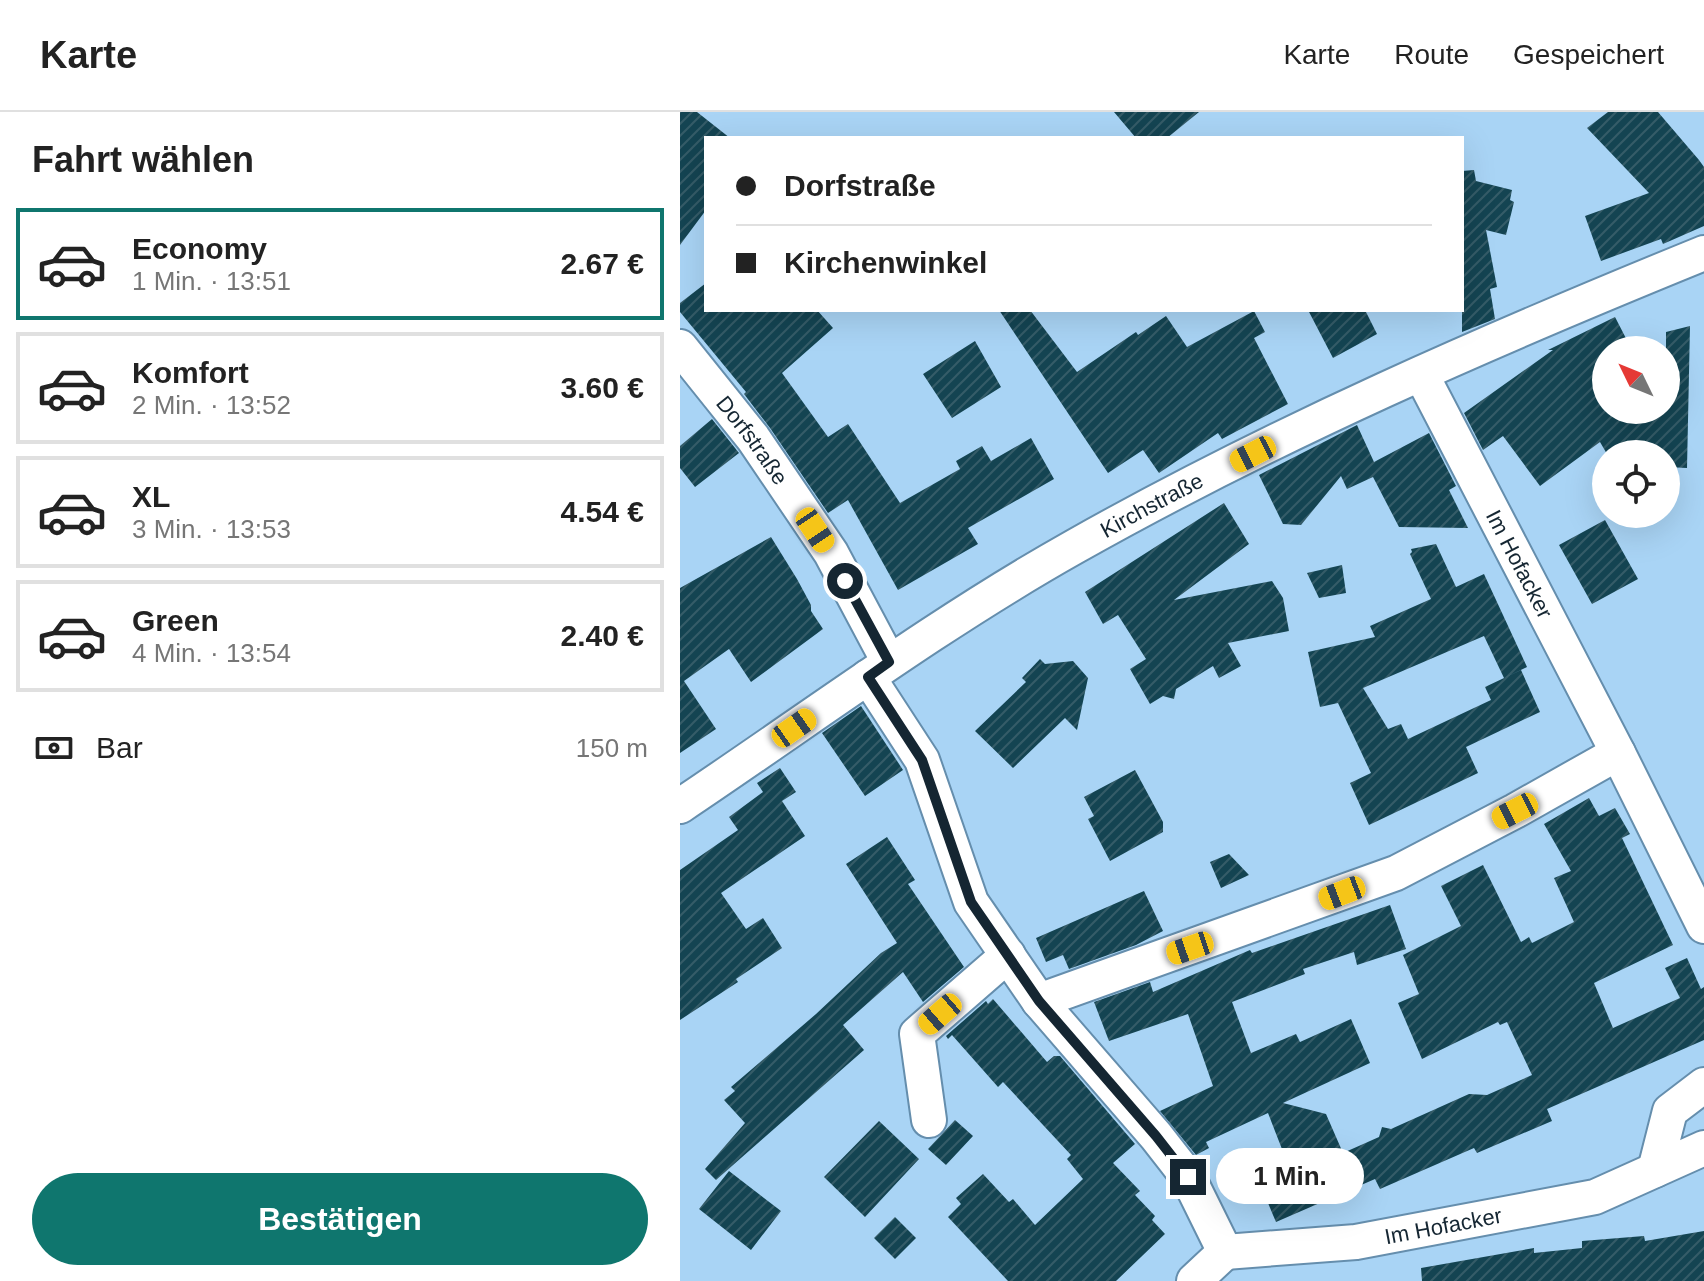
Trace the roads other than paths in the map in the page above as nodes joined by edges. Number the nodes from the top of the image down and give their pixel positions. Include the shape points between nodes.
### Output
1 (1704, 253) edge
2 (680, 347) edge
3 (1421, 374) junction
4 (878, 670) junction
5 (1618, 753) junction
6 (680, 806) edge
7 (1704, 926) edge
8 (1008, 955) junction
9 (1039, 1001) junction
10 (1704, 1085) edge
11 (929, 1120) dead end
12 (1704, 1148) edge
13 (1644, 1175) junction
14 (1225, 1252) junction
15 (1194, 1281) edge

1 - 3 street, Kirchstraße
2 - 4 street, Dorfstraße via 753,438 831,553
3 - 4 street, Kirchstraße via 1310,424 1073,547
3 - 5 street, Im Hofacker
4 - 6 street, Kirchstraße
4 - 8 street, Dorfstraße via 922,760 971,902
5 - 7 street, Im Hofacker
5 - 9 street via 1396,873
8 - 9 street, Dorfstraße
8 - 11 street via 917,1034
9 - 14 street, Dorfstraße via 1188,1177
10 - 13 street via 1670,1111
12 - 13 street, Im Hofacker
13 - 14 street, Im Hofacker via 1595,1197 1356,1242
14 - 15 street

